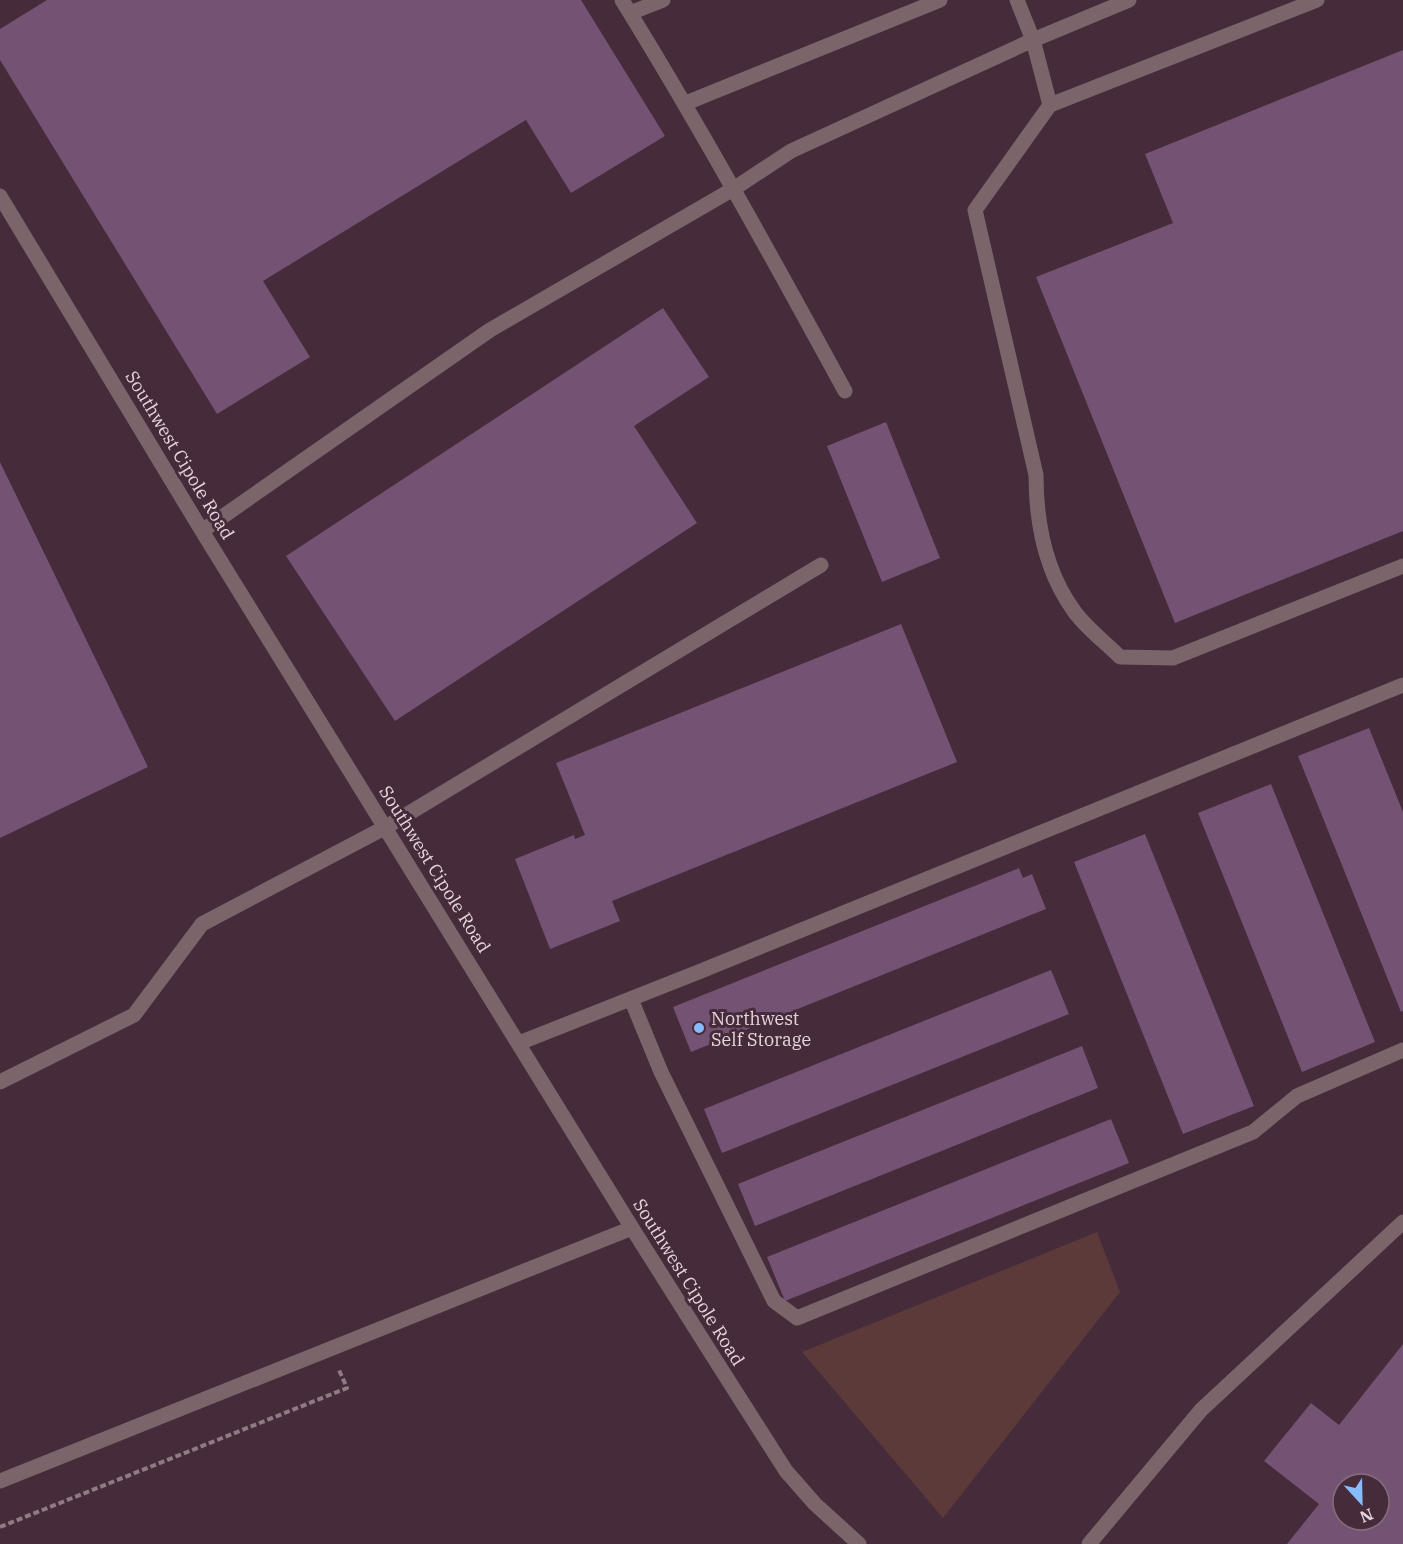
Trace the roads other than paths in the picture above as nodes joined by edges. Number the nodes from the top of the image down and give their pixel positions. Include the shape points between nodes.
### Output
1 (663, 0) edge
2 (940, 0) edge
3 (1017, 0) edge
4 (1129, 0) edge
5 (1317, 0) edge
6 (626, 7) edge
7 (1033, 40) junction
8 (686, 103) junction
9 (1050, 105) junction
10 (735, 188) junction
11 (0, 196) edge
12 (845, 391) dead end
13 (202, 531) junction
14 (821, 565) dead end
15 (1403, 566) edge
16 (1403, 685) edge
17 (386, 826) junction
18 (631, 999) junction
19 (519, 1043) junction
20 (1403, 1050) edge
21 (0, 1082) edge
22 (1403, 1222) edge
23 (632, 1228) junction
24 (0, 1481) edge
25 (859, 1544) edge
26 (1089, 1544) edge

1 - 6 street
2 - 8 street
3 - 7 street
4 - 7 street
5 - 9 street
6 - 8 street
7 - 9 street
7 - 10 street via 791,151
8 - 10 street
9 - 15 street via 975,210 1036,475 1036,508 1045,550 1054,577 1075,612 1120,657 1173,658
10 - 12 street
10 - 13 street via 489,330
11 - 13 street, Southwest Cipole Road
13 - 17 street, Southwest Cipole Road
14 - 17 street
16 - 18 street
17 - 19 street, Southwest Cipole Road
17 - 21 street via 202,924 134,1015
18 - 19 street
18 - 20 street via 661,1072 774,1301 797,1318 1253,1132 1298,1096
19 - 23 street, Southwest Cipole Road
22 - 26 street via 1201,1410
23 - 24 street
23 - 25 street, Southwest Cipole Road via 786,1471

